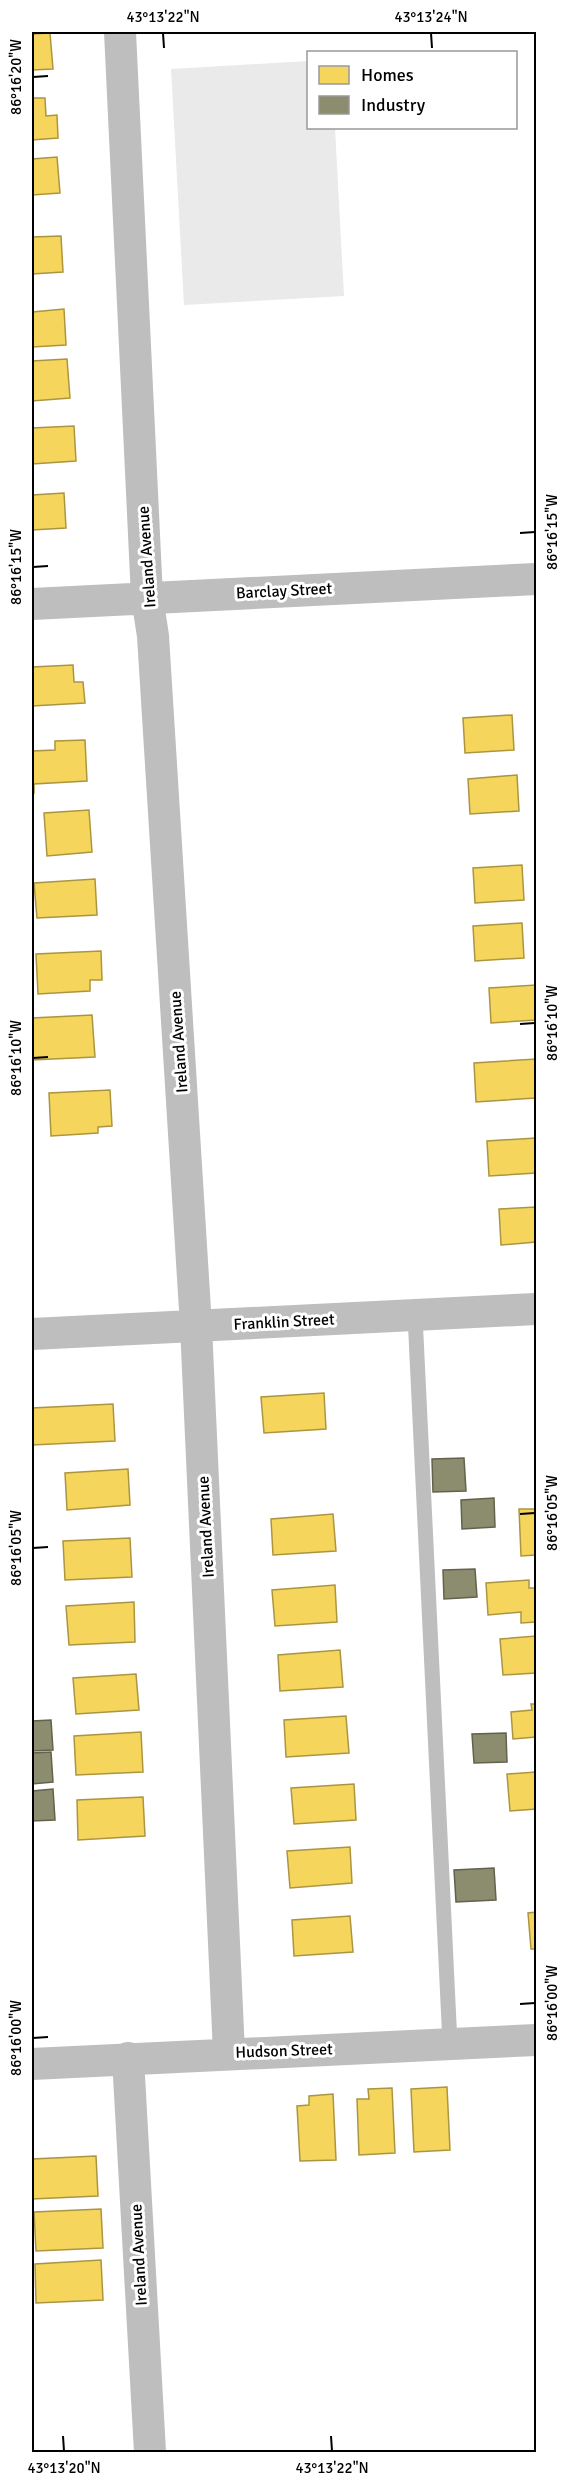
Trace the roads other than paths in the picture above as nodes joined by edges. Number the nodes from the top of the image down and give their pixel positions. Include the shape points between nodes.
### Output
1 (120, 32) edge
2 (537, 579) edge
3 (147, 597) junction
4 (32, 604) edge
5 (537, 1309) edge
6 (415, 1315) junction
7 (196, 1326) junction
8 (32, 1334) edge
9 (537, 2040) edge
10 (450, 2044) junction
11 (229, 2054) junction
12 (128, 2058) junction
13 (32, 2064) edge
14 (150, 2452) edge

1 - 3 street, Ireland Avenue
2 - 3 street, Barclay Street
3 - 4 street, Barclay Street
3 - 7 street, Ireland Avenue via 153,636
5 - 6 street, Franklin Street
6 - 7 street, Franklin Street
6 - 10 lane
7 - 8 street, Franklin Street
7 - 11 street, Ireland Avenue
9 - 10 street, Hudson Street
10 - 11 street, Hudson Street
11 - 12 street, Hudson Street
12 - 13 street, Hudson Street
12 - 14 street, Ireland Avenue

